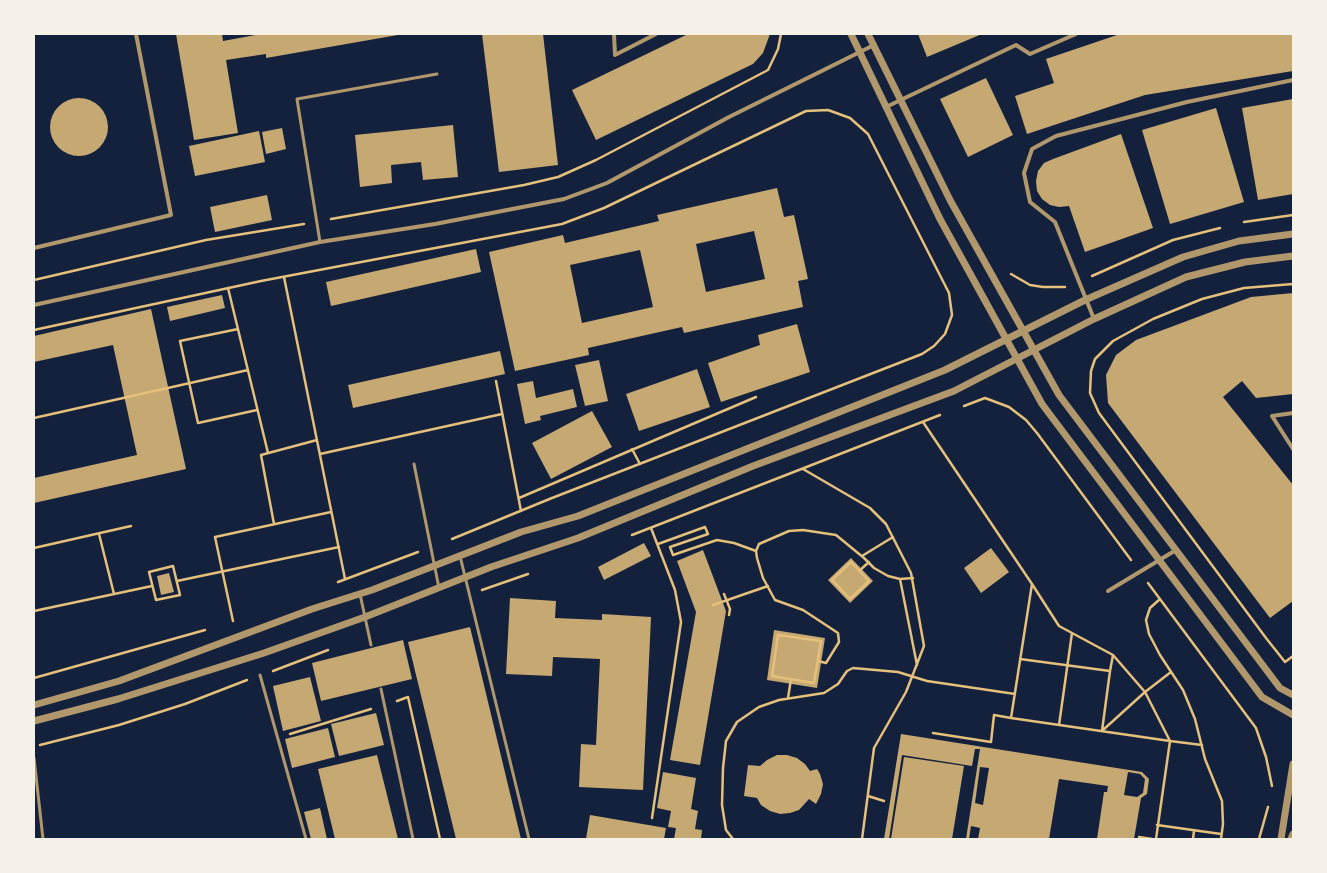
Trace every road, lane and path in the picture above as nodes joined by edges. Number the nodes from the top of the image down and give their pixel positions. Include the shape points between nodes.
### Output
1 (136, 34) edge
2 (614, 34) edge
3 (656, 34) edge
4 (782, 34) edge
5 (852, 34) edge
6 (868, 34) edge
7 (1076, 34) edge
8 (874, 45) junction
9 (860, 52) junction
10 (437, 74) dead end
11 (1293, 80) edge
12 (901, 100) junction
13 (886, 107) junction
14 (317, 221) junction
15 (1293, 234) edge
16 (320, 242) junction
17 (34, 248) edge
18 (1293, 256) edge
19 (284, 277) junction
20 (34, 280) edge
21 (1293, 284) edge
22 (228, 288) junction
23 (1086, 300) junction
24 (34, 305) edge
25 (1094, 319) junction
26 (238, 329) junction
27 (34, 330) edge
28 (1023, 331) junction
29 (1006, 339) junction
30 (1034, 349) junction
31 (1017, 358) junction
32 (248, 370) junction
33 (496, 381) dead end
34 (189, 383) junction
35 (756, 397) dead end
36 (963, 406) dead end
37 (258, 410) junction
38 (1293, 413) edge
39 (502, 414) junction
40 (943, 414) dead end
41 (34, 418) edge
42 (923, 422) junction
43 (317, 440) junction
44 (632, 449) junction
45 (1293, 449) edge
46 (268, 453) junction
47 (320, 454) junction
48 (414, 464) dead end
49 (640, 464) junction
50 (803, 469) junction
51 (519, 498) junction
52 (521, 511) junction
53 (331, 512) junction
54 (274, 524) junction
55 (131, 526) dead end
56 (651, 528) junction
57 (99, 534) junction
58 (629, 537) dead end
59 (893, 537) junction
60 (658, 544) junction
61 (339, 547) junction
62 (431, 547) junction
63 (34, 548) edge
64 (1176, 550) junction
65 (756, 551) junction
66 (460, 556) junction
67 (862, 556) junction
68 (1159, 560) junction
69 (869, 562) junction
70 (435, 566) junction
71 (859, 570) junction
72 (222, 572) junction
73 (533, 572) dead end
74 (1140, 572) junction
75 (465, 577) junction
76 (912, 578) junction
77 (345, 579) junction
78 (900, 579) junction
79 (177, 581) junction
80 (338, 582) dead end
81 (1032, 584) junction
82 (152, 586) junction
83 (768, 586) junction
84 (440, 588) junction
85 (1108, 592) dead end
86 (114, 594) junction
87 (360, 594) junction
88 (724, 594) dead end
89 (469, 595) junction
90 (1160, 599) junction
91 (727, 600) junction
92 (713, 605) dead end
93 (34, 611) edge
94 (729, 615) dead end
95 (366, 617) junction
96 (240, 618) dead end
97 (233, 621) junction
98 (226, 623) dead end
99 (211, 628) dead end
100 (1072, 633) junction
101 (371, 645) dead end
102 (333, 648) dead end
103 (1113, 655) junction
104 (1293, 656) edge
105 (1020, 659) junction
106 (818, 661) junction
107 (1068, 665) junction
108 (917, 666) junction
109 (1110, 671) junction
110 (1171, 672) junction
111 (260, 675) junction
112 (913, 676) junction
113 (34, 678) edge
114 (791, 679) junction
115 (381, 689) dead end
116 (1145, 692) junction
117 (1015, 694) junction
118 (1293, 695) edge
119 (788, 698) junction
120 (34, 705) edge
121 (384, 705) junction
122 (1293, 715) edge
123 (1011, 718) junction
124 (34, 721) edge
125 (1059, 725) junction
126 (1102, 731) junction
127 (933, 733) dead end
128 (278, 738) junction
129 (1170, 742) junction
130 (1202, 745) junction
131 (34, 746) edge
132 (34, 758) edge
133 (1293, 764) edge
134 (1272, 790) dead end
135 (868, 796) junction
136 (884, 801) dead end
137 (1269, 804) dead end
138 (652, 818) dead end
139 (1158, 825) junction
140 (1194, 831) junction
141 (1222, 834) junction
142 (1293, 834) edge
143 (1139, 837) dead end
144 (43, 839) edge
145 (306, 839) edge
146 (413, 839) edge
147 (440, 839) edge
148 (529, 839) edge
149 (733, 839) edge
150 (862, 839) edge
151 (1152, 839) edge
152 (1156, 839) edge
153 (1193, 839) edge
154 (1221, 839) edge
155 (1259, 839) edge
156 (1281, 839) edge
157 (1291, 839) edge

1 - 17 street via 172,215
2 - 3 street via 615,55
4 - 14 path via 768,70 596,160 558,177
5 - 9 street
6 - 8 street
7 - 12 street via 1030,54 1016,45
8 - 9 street
8 - 12 street
9 - 13 street
9 - 16 street via 729,117 607,183 564,199 435,224
10 - 14 lane via 298,99
11 - 23 street via 1187,102 1056,136 1032,149 1024,173 1030,202 1055,222
12 - 13 street
12 - 28 street via 950,200
13 - 29 street via 940,219
14 - 16 lane
14 - 20 path via 206,240
15 - 23 street via 1239,241 1183,257
16 - 24 street
18 - 25 street via 1245,262 1186,277
19 - 22 path
19 - 43 path
19 - 49 path via 562,224 604,208 806,111 828,110 850,118 868,134 949,293 952,315 946,334 922,354
21 - 104 path via 1244,288 1202,299 1154,319 1113,341 1095,359 1091,371 1090,393 1099,413 1266,638 1285,662
22 - 26 path
22 - 27 path
23 - 25 street
23 - 28 street
25 - 30 street
26 - 32 path
26 - 34 path via 180,342
28 - 29 street
28 - 30 street
29 - 31 street
29 - 66 street via 945,370 578,516 521,532
30 - 31 street
30 - 64 street via 1059,394
31 - 68 street via 1044,406
31 - 75 street via 954,391 753,466 578,538 490,566
32 - 34 path
32 - 37 path
33 - 39 path
34 - 37 path via 198,423
34 - 41 path
35 - 44 path
36 - 74 path via 985,398 1009,407 1026,420
37 - 46 path
38 - 45 street via 1272,416
39 - 47 path
39 - 51 path
40 - 42 path
42 - 50 path
42 - 81 path
43 - 46 path
43 - 47 path
44 - 49 path
44 - 51 path
46 - 54 path via 261,455
47 - 53 path
48 - 62 lane
49 - 52 path
50 - 56 path
50 - 59 path via 870,508 886,524
51 - 52 path
52 - 62 path
53 - 54 path
53 - 61 path
54 - 72 path via 215,537
55 - 57 path
56 - 58 path
56 - 60 path
57 - 63 path
57 - 86 path
59 - 67 path
59 - 76 path via 912,573
60 - 65 path via 705,527 708,534 670,547 673,555 717,540
60 - 138 path via 675,590 681,622
61 - 72 path
61 - 77 path
62 - 70 lane
62 - 77 path
64 - 68 street
64 - 118 street via 1280,688
65 - 67 path via 759,544 767,540 789,531 803,530 836,535
65 - 83 path via 763,578
66 - 70 street
66 - 75 lane
67 - 69 path
68 - 74 street
68 - 122 street via 1262,697
69 - 71 path
69 - 78 path via 888,576
70 - 84 lane
70 - 87 street
71 - 71 path via 869,581 850,599 832,580 851,562
72 - 79 path
72 - 97 path
73 - 89 path
74 - 85 street
74 - 90 path
75 - 84 street
75 - 89 lane
76 - 78 path
76 - 108 path via 924,646
77 - 80 path
78 - 108 path
79 - 82 path via 180,595 156,600
79 - 82 path via 173,566 149,572
81 - 100 path via 1059,626
81 - 105 path
82 - 86 path
83 - 91 path
83 - 106 path via 775,600 803,610 838,633 839,642 826,663
84 - 95 street
86 - 93 path
87 - 95 lane
87 - 120 street via 119,681
88 - 91 path
89 - 148 lane
90 - 110 path via 1150,608 1146,620 1149,634
90 - 134 path via 1256,728 1266,757
91 - 92 path
91 - 94 path
95 - 101 lane
95 - 124 street via 264,653 118,699
96 - 97 path
97 - 98 path
99 - 113 path
100 - 103 path
100 - 107 path
102 - 111 path
103 - 109 path
103 - 116 path
105 - 107 path
105 - 117 path
106 - 114 path via 814,683
106 - 114 path via 821,641 778,635 772,676
107 - 109 path
107 - 125 path
108 - 112 path
109 - 126 path
110 - 116 path
110 - 130 path via 1183,690
111 - 128 lane
111 - 131 path via 185,704 119,725
112 - 117 path via 927,681
112 - 119 path via 853,668 847,671 838,684 824,693
112 - 135 path via 874,748
114 - 119 path
115 - 121 lane
116 - 126 path
116 - 129 path
117 - 123 path
119 - 149 path via 759,707 737,722 726,740 722,805 726,830
121 - 128 path
121 - 146 lane
121 - 147 path via 408,697
123 - 125 path
123 - 127 path via 994,715 991,742
125 - 126 path
126 - 129 path
128 - 145 lane
129 - 130 path
129 - 139 path
130 - 141 path via 1222,801
132 - 144 lane
133 - 156 street
135 - 136 path
135 - 150 path
137 - 155 path
139 - 140 path
139 - 152 path
140 - 141 path
140 - 153 path
141 - 154 path
142 - 157 street
143 - 151 path

